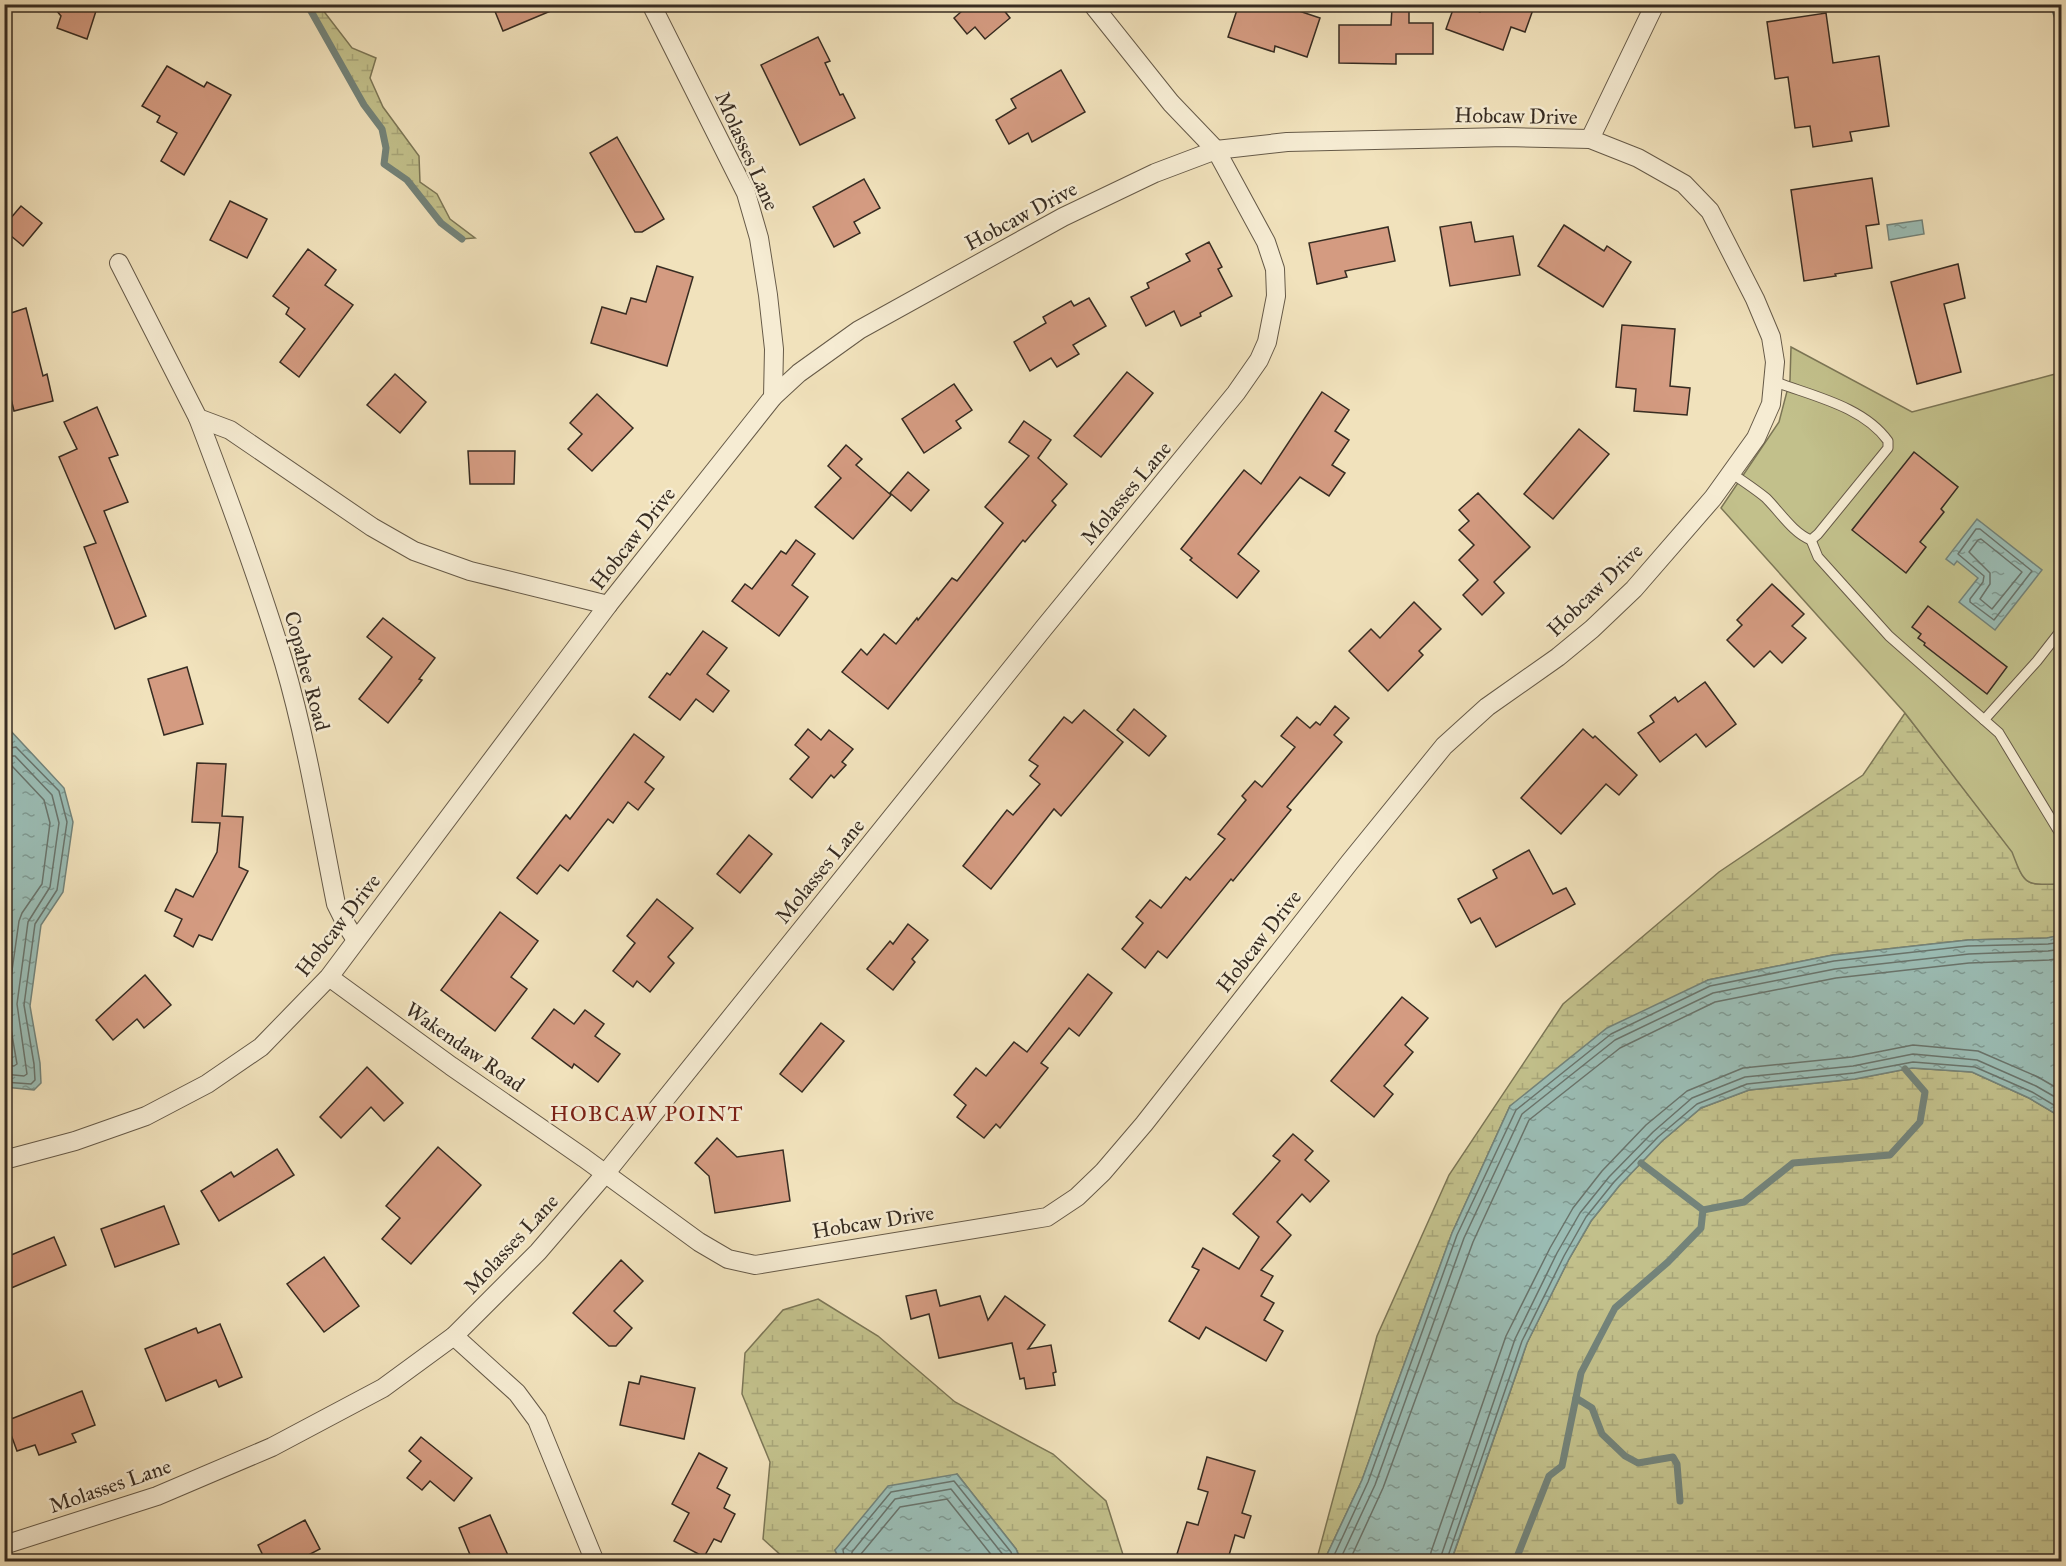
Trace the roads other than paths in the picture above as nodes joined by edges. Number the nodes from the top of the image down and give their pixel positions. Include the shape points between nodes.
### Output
1 (651, 4) edge
2 (1092, 4) edge
3 (1655, 4) edge
4 (1590, 139) junction
5 (1216, 150) junction
6 (119, 263) dead end
7 (1773, 381) junction
8 (773, 397) junction
9 (198, 418) junction
10 (1731, 473) junction
11 (1811, 540) junction
12 (608, 605) junction
13 (2061, 629) edge
14 (1984, 720) junction
15 (2061, 837) edge
16 (357, 940) junction
17 (329, 977) junction
18 (4, 1160) edge
19 (605, 1174) junction
20 (454, 1336) junction
21 (4, 1545) edge
22 (595, 1562) edge

1 - 8 street, Molasses Lane via 746,193 759,238 768,295 774,349
2 - 5 street, Molasses Lane via 1171,103
3 - 4 street
4 - 5 street, Hobcaw Drive via 1287,142
4 - 7 street, Hobcaw Drive via 1638,158 1684,184 1710,211 1771,337
5 - 8 street, Hobcaw Drive via 1155,173 1063,217 928,291 850,336 799,372
5 - 19 street, Molasses Lane via 1266,242 1275,269 1276,296 1267,342 1259,360
6 - 9 street, Copahee Road
7 - 10 street, Hobcaw Drive via 1772,404
7 - 11 lane via 1849,410 1879,428 1888,441 1887,448
8 - 12 street, Hobcaw Drive
9 - 12 street via 230,430 372,527 414,551 470,571
9 - 16 street, Copahee Road via 284,665 336,904
10 - 11 lane via 1766,498 1803,537
10 - 19 street, Hobcaw Drive via 1634,589 1567,650 1486,707 1444,746 1144,1124 1077,1197 1047,1217 755,1265 728,1259 699,1242
11 - 14 lane via 1818,557 1889,636
12 - 16 street, Hobcaw Drive
13 - 14 lane
14 - 15 lane via 1999,733
16 - 17 street, Hobcaw Drive
17 - 18 street, Hobcaw Drive via 261,1047 197,1090 146,1116
17 - 19 street, Wakendaw Road
19 - 20 street, Molasses Lane via 538,1252
20 - 21 street, Molasses Lane via 383,1388 272,1447 157,1496
20 - 22 street via 517,1394 537,1420

